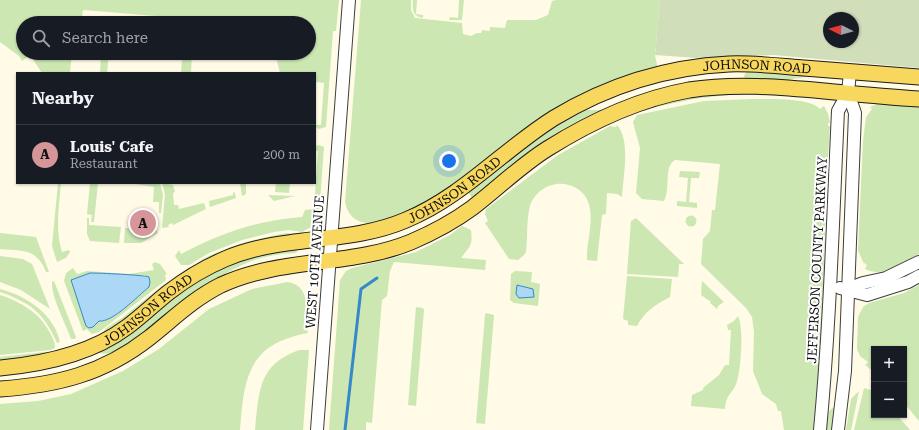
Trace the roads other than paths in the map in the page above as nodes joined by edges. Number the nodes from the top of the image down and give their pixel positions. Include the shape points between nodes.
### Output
1 (349, 0) edge
2 (850, 72) junction
3 (919, 77) edge
4 (848, 94) junction
5 (919, 99) edge
6 (330, 238) junction
7 (328, 260) junction
8 (919, 262) edge
9 (919, 276) edge
10 (830, 288) junction
11 (847, 289) junction
12 (0, 368) edge
13 (0, 390) edge
14 (317, 430) edge
15 (820, 430) edge
16 (838, 430) edge

1 - 6 street, WEST 10TH AVENUE
2 - 3 main road, JOHNSON ROAD
2 - 4 street, JEFFERSON COUNTY PARKWAY
2 - 6 main road, JOHNSON ROAD via 728,64 681,70 634,81 592,98 550,121 427,211 386,228 348,237
4 - 5 main road, JOHNSON ROAD
4 - 7 main road, JOHNSON ROAD via 726,86 688,90 640,103 590,124 550,147 471,209 425,236 385,250
4 - 10 street, JEFFERSON COUNTY PARKWAY via 838,111
4 - 11 street, JEFFERSON COUNTY PARKWAY via 855,113
6 - 7 street, WEST 10TH AVENUE
6 - 12 main road, JOHNSON ROAD via 266,247 226,258 184,281 109,339 78,353 42,363
7 - 13 main road, JOHNSON ROAD via 269,269 225,284 195,300 151,337 120,358 82,376 46,385
7 - 14 street, WEST 10TH AVENUE
8 - 11 street via 886,278
9 - 11 street via 908,282 862,295
10 - 11 street
10 - 15 street, JEFFERSON COUNTY PARKWAY
11 - 16 street, JEFFERSON COUNTY PARKWAY via 845,371

